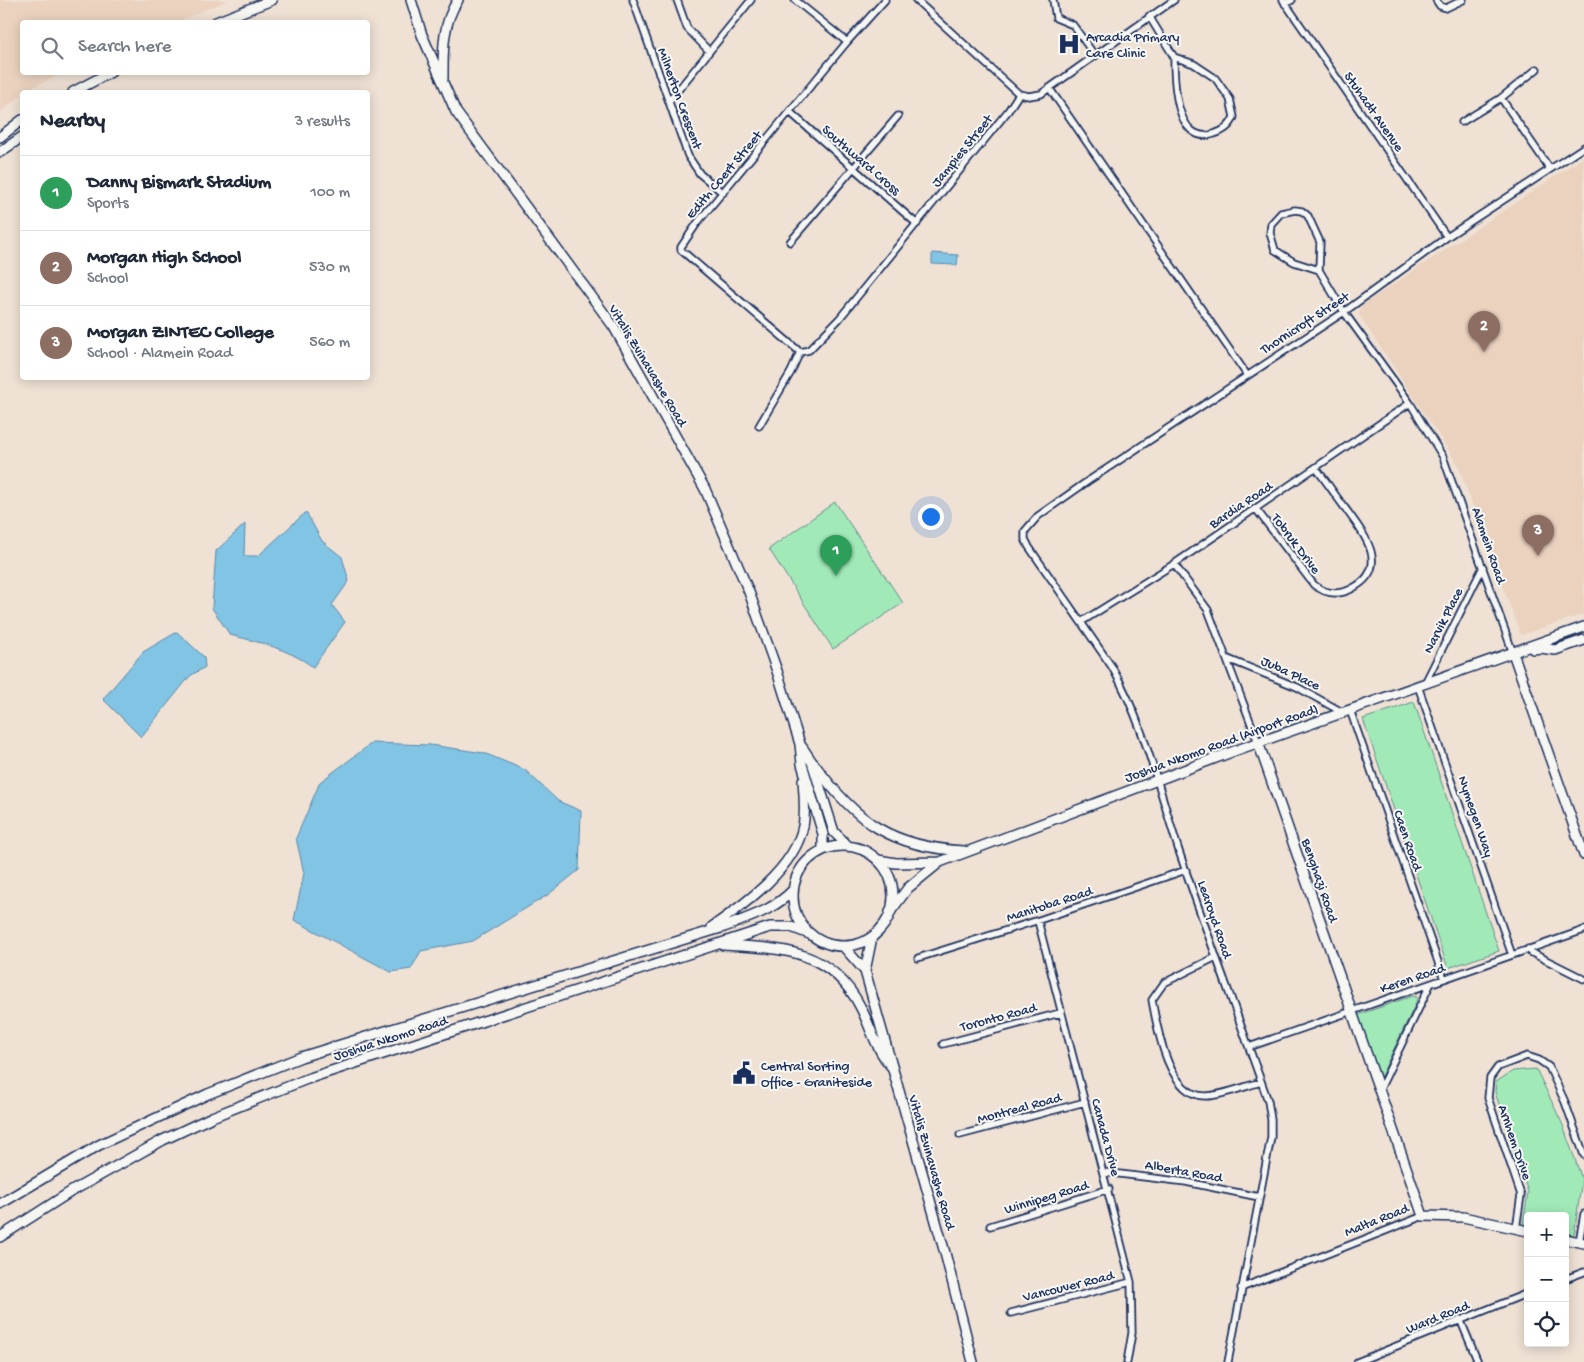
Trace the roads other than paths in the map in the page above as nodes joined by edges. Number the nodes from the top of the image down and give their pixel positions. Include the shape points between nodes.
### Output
1 (272, 0) edge
2 (458, 0) edge
3 (633, 0) edge
4 (677, 0) edge
5 (751, 0) edge
6 (795, 0) edge
7 (885, 0) edge
8 (916, 0) edge
9 (1052, 0) edge
10 (1174, 0) edge
11 (1292, 0) edge
12 (1436, 0) edge
13 (1463, 0) edge
14 (1284, 2) edge
15 (410, 3) edge
16 (1149, 16) junction
17 (221, 20) edge
18 (847, 42) junction
19 (708, 50) junction
20 (1095, 56) junction
21 (1174, 57) junction
22 (1537, 69) dead end
23 (106, 75) edge
24 (93, 82) junction
25 (443, 84) junction
26 (1050, 89) junction
27 (77, 90) edge
28 (83, 90) edge
29 (1019, 94) junction
30 (1502, 98) junction
31 (670, 100) junction
32 (791, 113) junction
33 (898, 116) dead end
34 (20, 122) edge
35 (1462, 122) dead end
36 (0, 137) edge
37 (20, 138) edge
38 (1584, 147) edge
39 (0, 152) edge
40 (853, 168) junction
41 (1550, 168) junction
42 (723, 193) junction
43 (917, 224) junction
44 (1447, 237) junction
45 (790, 242) dead end
46 (1319, 270) junction
47 (1344, 312) junction
48 (798, 351) junction
49 (1247, 375) junction
50 (1410, 403) junction
51 (759, 426) dead end
52 (1316, 468) junction
53 (1256, 509) junction
54 (1038, 516) joint
55 (1174, 564) junction
56 (1483, 567) junction
57 (1081, 622) junction
58 (1584, 627) edge
59 (1584, 640) edge
60 (1513, 653) junction
61 (1228, 659) junction
62 (1421, 685) junction
63 (1346, 711) junction
64 (1258, 742) junction
65 (800, 744) junction
66 (812, 762) junction
67 (802, 764) junction
68 (1156, 780) junction
69 (848, 846) junction
70 (823, 850) junction
71 (967, 852) junction
72 (1584, 855) edge
73 (878, 860) junction
74 (940, 862) junction
75 (1186, 870) junction
76 (793, 890) junction
77 (890, 912) junction
78 (1038, 920) junction
79 (1584, 930) edge
80 (704, 933) junction
81 (812, 935) junction
82 (872, 937) junction
83 (716, 945) junction
84 (843, 946) junction
85 (1528, 949) junction
86 (1512, 955) junction
87 (1216, 957) junction
88 (918, 958) dead end
89 (865, 971) junction
90 (1444, 979) junction
91 (1584, 979) edge
92 (1430, 985) junction
93 (1352, 1010) junction
94 (1060, 1012) junction
95 (943, 1044) dead end
96 (1249, 1047) junction
97 (893, 1068) junction
98 (1261, 1082) junction
99 (1379, 1091) junction
100 (1085, 1102) junction
101 (960, 1136) dead end
102 (1584, 1155) edge
103 (1104, 1172) junction
104 (1109, 1189) junction
105 (1260, 1197) junction
106 (0, 1204) edge
107 (1584, 1214) edge
108 (1422, 1216) junction
109 (990, 1226) dead end
110 (1516, 1229) junction
111 (1524, 1230) edge
112 (0, 1237) edge
113 (1581, 1243) edge
114 (1584, 1272) edge
115 (1569, 1278) edge
116 (1131, 1282) junction
117 (1241, 1288) junction
118 (1524, 1295) edge
119 (1011, 1312) dead end
120 (1460, 1319) junction
121 (973, 1362) edge
122 (1127, 1362) edge
123 (1228, 1362) edge
124 (1357, 1362) edge
125 (1478, 1362) edge

1 - 17 main road
2 - 25 main road via 447,22 443,43
3 - 31 street, Milnerton Crescent
4 - 19 street via 687,28
5 - 19 street
6 - 18 street
7 - 18 street, Edith Coert Street
8 - 29 street
9 - 20 street via 1056,18 1073,25
10 - 16 street
11 - 14 street
12 - 13 street via 1446,8
14 - 44 street, Stuhadt Avenue
15 - 25 main road, Vitalis Zvinavashe Road
16 - 20 street
16 - 21 street
18 - 32 street, Edith Coert Street
19 - 31 street
20 - 26 street
21 - 21 street via 1194,64 1215,78 1233,109 1234,117 1228,127 1208,135 1191,130 1179,110
22 - 30 street
23 - 24 main road
24 - 27 main road
24 - 28 main road
25 - 65 main road, Vitalis Zvinavashe Road via 456,112 614,328 705,489 749,592
26 - 29 street via 1029,96
26 - 49 street
29 - 43 street, Jampies Street
30 - 35 street
30 - 41 street
31 - 42 street, Milnerton Crescent via 688,156 700,174
32 - 40 street, Southward Cross
32 - 42 street, Edith Coert Street
33 - 40 street
34 - 36 main road
37 - 39 main road
38 - 41 street, Thornicroft Street
40 - 43 street, Southward Cross
40 - 45 street
41 - 44 street, Thornicroft Street
42 - 48 street, Edith Coert Street via 684,241 681,250
43 - 48 street, Jampies Street via 839,319 809,350
44 - 47 street, Thornicroft Street
46 - 46 street via 1294,262 1275,250 1271,224 1281,213 1295,210 1308,216 1320,242
46 - 47 street, Alamein Road
47 - 49 street, Thornicroft Street
47 - 50 street, Alamein Road
48 - 51 street via 791,372
49 - 54 street, Thornicroft Street
50 - 52 street, Bardia Road
50 - 56 street, Alamein Road via 1448,468
52 - 53 street, Bardia Road
52 - 53 street, Tobruk Drive via 1370,548 1371,570 1363,583 1347,592 1324,593 1314,585
53 - 55 street, Bardia Road
54 - 57 street, Learoyd Road via 1025,531 1025,539
55 - 57 street, Bardia Road
55 - 61 street, Benghazi Road via 1208,610
56 - 60 street, Alamein Road
56 - 62 street, Narvik Place
57 - 68 street, Learoyd Road via 1123,686
58 - 60 main road
59 - 60 main road via 1555,650 1541,648
60 - 62 main road, Joshua Nkomo Road (Airport Road)
60 - 72 main road, Alamein Road
61 - 63 street, Juba Place via 1298,687
61 - 64 street, Benghazi Road
62 - 63 main road, Joshua Nkomo Road (Airport Road)
62 - 86 street, Nymegen Way
63 - 64 main road, Joshua Nkomo Road (Airport Road)
63 - 90 street, Caen Road
64 - 68 main road, Joshua Nkomo Road (Airport Road)
64 - 93 main road, Benghazi Road
65 - 66 main road, Vitalis Zvinavashe Road
65 - 67 main road, Vitalis Zvinavashe Road
66 - 69 main road, Vitalis Zvinavashe Road via 834,832
66 - 71 main road via 846,805 890,835 938,850
67 - 70 main road, Vitalis Zvinavashe Road via 823,834
67 - 80 main road via 803,827 795,845 776,873 754,896
68 - 71 main road, Joshua Nkomo Road (Airport Road)
68 - 75 street, Learoyd Road
69 - 70 main road
69 - 73 main road via 859,848
70 - 76 main road via 803,866
71 - 74 main road, Joshua Nkomo Road (Airport Road)
73 - 74 main road
73 - 77 main road via 892,885
74 - 77 main road via 908,888
75 - 78 street, Manitoba Road
75 - 87 street, Learoyd Road
76 - 80 main road, Joshua Nkomo Road via 781,903 759,914
76 - 81 main road via 797,915
77 - 82 main road
78 - 88 street, Manitoba Road
78 - 94 street, Canada Drive
79 - 85 street, Keren Road
80 - 106 main road, Joshua Nkomo Road via 301,1057 208,1094 99,1145
81 - 83 main road, Joshua Nkomo Road via 783,926 770,927
81 - 84 main road via 832,945
82 - 84 main road via 858,944
82 - 89 main road, Vitalis Zvinavashe Road
83 - 97 main road via 797,952 828,968 854,996 877,1047
83 - 112 main road, Joshua Nkomo Road via 307,1079 212,1117 163,1140 72,1191
84 - 89 main road, Vitalis Zvinavashe Road
85 - 86 street, Keren Road
85 - 91 street
86 - 90 street, Keren Road
87 - 96 street, Learoyd Road
87 - 98 street via 1164,983 1152,1000 1160,1044 1178,1081 1191,1092 1205,1097
89 - 97 main road, Vitalis Zvinavashe Road
90 - 92 street, Keren Road
92 - 93 street, Keren Road
92 - 99 street
93 - 96 street, Keren Road
93 - 99 main road, Benghazi Road
94 - 95 street, Toronto Road
94 - 100 street, Canada Drive
96 - 98 street, Learoyd Road
97 - 121 main road, Vitalis Zvinavashe Road
98 - 105 street, Learoyd Road via 1271,1120 1271,1137
99 - 108 main road, Benghazi Road
100 - 101 street, Montreal Road
100 - 103 street, Canada Drive
102 - 110 street, Arnhem Drive via 1549,1067 1527,1056 1498,1067 1490,1078 1488,1098 1521,1195
103 - 104 street, Canada Drive
103 - 105 street, Alberta Road via 1177,1181
104 - 109 street, Winnipeg Road
104 - 116 street, Canada Drive
105 - 117 street, Learoyd Road
107 - 113 street
108 - 110 main road, Malta Road via 1463,1217
108 - 117 street, Malta Road
110 - 111 main road, Malta Road
114 - 115 street
116 - 119 street, Vancouver Road
116 - 122 street, Canada Drive via 1132,1333
117 - 123 street, Learoyd Road
118 - 120 street, Ward Road
120 - 124 street, Ward Road
120 - 125 street

